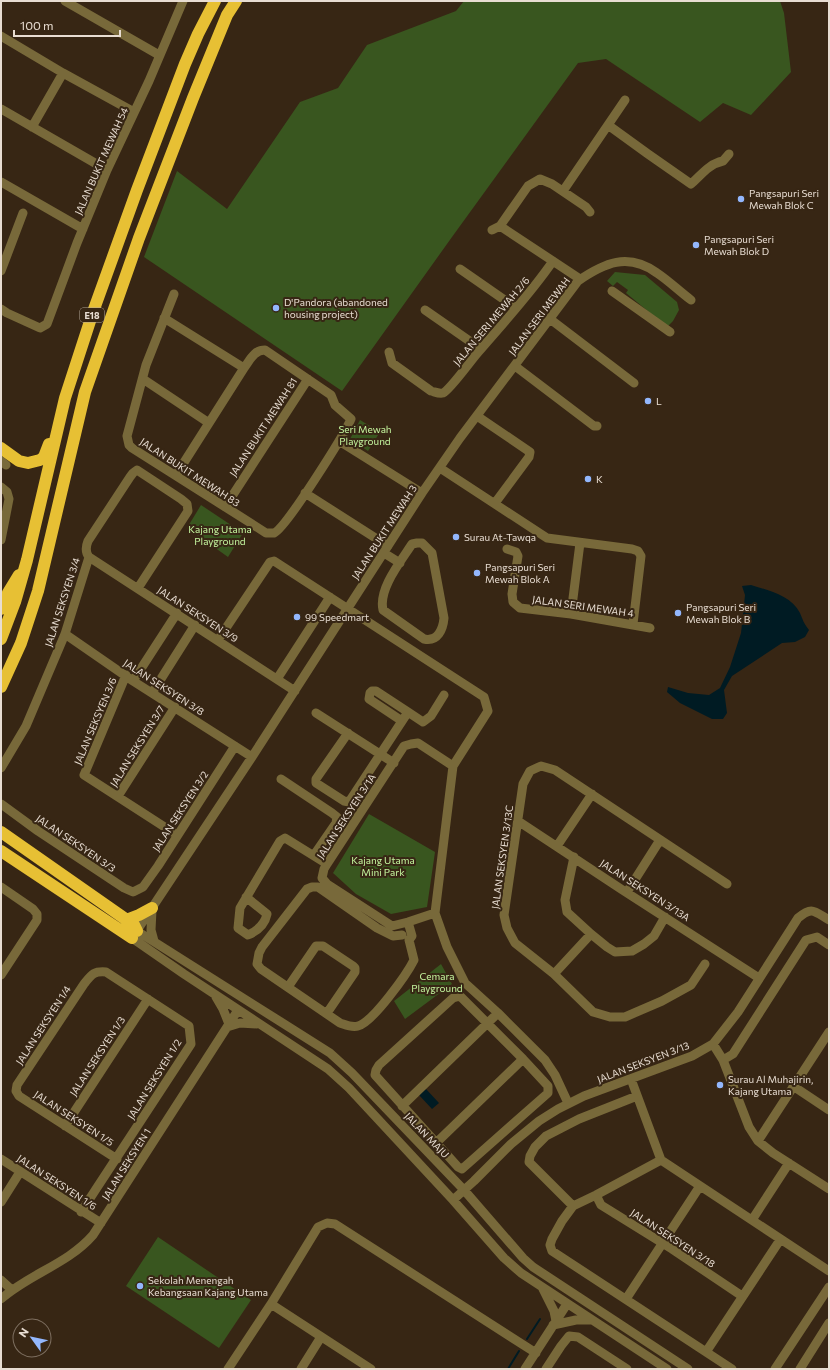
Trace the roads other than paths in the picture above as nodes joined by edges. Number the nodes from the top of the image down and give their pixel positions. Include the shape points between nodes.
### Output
1 (65, 1) edge
2 (183, 1) edge
3 (214, 1) edge
4 (236, 1) edge
5 (1, 36) edge
6 (159, 55) junction
7 (63, 73) junction
8 (625, 100) dead end
9 (1, 109) edge
10 (134, 112) junction
11 (608, 125) junction
12 (32, 127) junction
13 (729, 154) dead end
14 (107, 170) junction
15 (1, 182) edge
16 (563, 191) junction
17 (590, 212) dead end
18 (23, 213) dead end
19 (83, 229) junction
20 (553, 261) junction
21 (460, 269) dead end
22 (1, 271) edge
23 (580, 280) junction
24 (612, 291) dead end
25 (174, 294) dead end
26 (691, 300) dead end
27 (516, 308) junction
28 (425, 310) dead end
29 (4, 311) edge
30 (164, 318) junction
31 (550, 319) junction
32 (1, 321) edge
33 (670, 332) dead end
34 (481, 349) junction
35 (389, 352) dead end
36 (515, 366) junction
37 (244, 368) junction
38 (143, 379) junction
39 (308, 379) junction
40 (634, 383) dead end
41 (65, 398) junction
42 (477, 416) junction
43 (209, 423) junction
44 (597, 426) dead end
45 (339, 441) junction
46 (1, 448) edge
47 (440, 468) junction
48 (176, 475) junction
49 (1, 487) edge
50 (422, 493) junction
51 (305, 494) junction
52 (495, 503) junction
53 (224, 507) junction
54 (1, 540) edge
55 (580, 543) junction
56 (386, 549) junction
57 (507, 549) dead end
58 (89, 557) junction
59 (27, 560) junction
60 (400, 563) junction
61 (138, 588) junction
62 (330, 597) junction
63 (1, 609) edge
64 (348, 609) junction
65 (177, 613) junction
66 (571, 614) junction
67 (633, 624) junction
68 (195, 625) junction
69 (650, 628) dead end
70 (65, 634) junction
71 (1, 639) edge
72 (218, 640) junction
73 (130, 678) junction
74 (276, 679) junction
75 (1, 687) edge
76 (295, 691) junction
77 (152, 693) junction
78 (444, 695) dead end
79 (175, 707) junction
80 (408, 712) junction
81 (316, 713) dead end
82 (402, 721) junction
83 (348, 733) junction
84 (235, 746) junction
85 (381, 754) junction
86 (252, 757) junction
87 (394, 762) junction
88 (453, 766) junction
89 (1, 768) edge
90 (281, 779) dead end
91 (592, 794) junction
92 (118, 796) junction
93 (1, 804) edge
94 (518, 821) junction
95 (1, 832) edge
96 (177, 836) junction
97 (660, 840) junction
98 (1, 842) edge
99 (557, 846) junction
100 (1, 851) edge
101 (314, 855) junction
102 (574, 857) junction
103 (1, 861) edge
104 (327, 864) junction
105 (727, 884) dead end
106 (1, 887) edge
107 (143, 887) joint
108 (627, 892) junction
109 (246, 897) dead end
110 (152, 908) junction
111 (435, 913) junction
112 (665, 917) junction
113 (126, 920) junction
114 (829, 920) edge
115 (108, 922) junction
116 (404, 923) junction
117 (591, 934) junction
118 (135, 935) junction
119 (406, 938) junction
120 (154, 941) junction
121 (829, 945) edge
122 (705, 964) dead end
123 (98, 971) joint
124 (554, 974) junction
125 (1, 975) edge
126 (759, 978) junction
127 (288, 987) junction
128 (231, 990) junction
129 (214, 995) junction
130 (148, 999) junction
131 (238, 1010) junction
132 (267, 1013) junction
133 (327, 1013) junction
134 (498, 1013) junction
135 (487, 1024) junction
136 (260, 1025) junction
137 (228, 1026) junction
138 (829, 1032) edge
139 (713, 1044) junction
140 (523, 1059) junction
141 (723, 1060) junction
142 (631, 1079) junction
143 (793, 1086) junction
144 (19, 1096) joint
145 (637, 1096) junction
146 (568, 1104) junction
147 (402, 1106) junction
148 (829, 1110) edge
149 (65, 1126) junction
150 (758, 1141) junction
151 (436, 1143) junction
152 (1, 1159) edge
153 (117, 1159) junction
154 (661, 1160) junction
155 (789, 1163) junction
156 (20, 1172) junction
157 (452, 1177) junction
158 (474, 1181) junction
159 (700, 1186) junction
160 (829, 1189) edge
161 (464, 1190) junction
162 (596, 1195) junction
163 (471, 1198) junction
164 (453, 1200) junction
165 (1, 1202) edge
166 (573, 1206) junction
167 (82, 1212) junction
168 (752, 1220) junction
169 (101, 1223) junction
170 (780, 1240) junction
171 (662, 1243) junction
172 (829, 1271) edge
173 (551, 1279) junction
174 (1, 1280) edge
175 (829, 1287) edge
176 (542, 1288) junction
177 (12, 1290) junction
178 (742, 1296) junction
179 (1, 1299) edge
180 (626, 1299) junction
181 (271, 1304) junction
182 (567, 1304) junction
183 (594, 1306) junction
184 (591, 1320) junction
185 (555, 1323) junction
186 (829, 1323) edge
187 (321, 1337) junction
188 (536, 1352) junction
189 (706, 1352) junction
190 (228, 1369) edge
191 (300, 1369) edge
192 (371, 1369) edge
193 (525, 1369) edge
194 (546, 1369) edge
195 (627, 1369) edge
196 (667, 1369) edge
197 (688, 1369) edge
198 (732, 1369) edge
199 (775, 1369) edge
200 (800, 1369) edge

1 - 6 street
2 - 6 street, JALAN BUKIT MEWAH 54
3 - 41 highway, E18 via 185,64 137,190
4 - 75 highway, E18 via 227,15 193,98 84,392 38,590 20,643
5 - 7 street
6 - 10 street, JALAN BUKIT MEWAH 54
7 - 10 street
7 - 12 street
8 - 11 street
9 - 12 street
10 - 14 street, JALAN BUKIT MEWAH 54
11 - 13 street via 692,184 709,166 723,161
11 - 16 street
12 - 14 street
14 - 19 street, JALAN BUKIT MEWAH 54
15 - 19 street
16 - 17 street
16 - 20 street via 540,179 528,186 496,228
18 - 22 street
19 - 29 street, JALAN BUKIT MEWAH 54 via 47,324 40,328
20 - 23 street
20 - 27 street, JALAN SERI MEWAH 2/6 via 538,284
21 - 27 street
23 - 26 street, JALAN SERI MEWAH via 606,264 630,262 657,272
23 - 31 street, JALAN SERI MEWAH
24 - 33 street
25 - 30 street, JALAN BUKIT MEWAH 83
27 - 34 street, JALAN SERI MEWAH 2/6
28 - 34 street
29 - 32 street
30 - 37 street
30 - 38 street, JALAN BUKIT MEWAH 83
31 - 36 street, JALAN SERI MEWAH
31 - 40 street
34 - 35 street, JALAN SERI MEWAH 2/6 via 442,393 436,393 392,364
36 - 42 street, JALAN SERI MEWAH
36 - 44 street
37 - 39 street via 256,352 265,350
37 - 43 street
38 - 43 street
38 - 48 street, JALAN BUKIT MEWAH 83 via 127,436 128,442 132,448
39 - 45 street via 331,395 335,405 351,418
39 - 53 street, JALAN BUKIT MEWAH 81
41 - 46 highway via 55,418 44,457 33,463 24,463
41 - 59 highway, E18
42 - 47 street, JALAN SERI MEWAH
42 - 52 street via 530,452 529,457
43 - 48 street
45 - 50 street
45 - 51 street
47 - 50 street, JALAN BUKIT MEWAH 3
47 - 52 street
48 - 53 street, JALAN BUKIT MEWAH 83
49 - 54 street via 7,492 9,499
50 - 56 street, JALAN BUKIT MEWAH 3
51 - 53 street, JALAN BUKIT MEWAH 83 via 282,527 274,533 266,533
51 - 56 street
52 - 55 street via 547,538
55 - 66 street
55 - 67 street via 638,551 641,556
56 - 60 street
56 - 64 street, JALAN BUKIT MEWAH 3
57 - 66 street, JALAN SERI MEWAH 4 via 516,552 518,556 513,602 520,608
58 - 61 street, JALAN SEKSYEN 3/9
58 - 61 street, JALAN SEKSYEN 3/4 via 86,549 88,540 137,470 187,504 188,511
58 - 70 street, JALAN SEKSYEN 3/4
59 - 63 highway
59 - 71 highway, E18
60 - 60 street via 412,544 422,543 432,553 444,618 441,632 437,637 424,639 382,610 384,590
61 - 65 street, JALAN SEKSYEN 3/9
62 - 64 street
62 - 72 street via 274,560 270,562
62 - 74 street
64 - 76 street, JALAN BUKIT MEWAH 3
64 - 88 street via 484,697 488,711
65 - 68 street, JALAN SEKSYEN 3/9
65 - 73 street, JALAN SEKSYEN 3/6
66 - 67 street, JALAN SERI MEWAH 4
67 - 69 street, JALAN SERI MEWAH 4
68 - 72 street, JALAN SEKSYEN 3/9
68 - 77 street
70 - 73 street, JALAN SEKSYEN 3/8
70 - 89 street, JALAN SEKSYEN 3/4 via 26,726
72 - 74 street, JALAN SEKSYEN 3/9
73 - 77 street, JALAN SEKSYEN 3/8
73 - 92 street, JALAN SEKSYEN 3/6 via 84,775
74 - 76 street, JALAN SEKSYEN 3/9
76 - 86 street, JALAN BUKIT MEWAH 3
77 - 79 street, JALAN SEKSYEN 3/8
78 - 80 street via 431,716 423,722
79 - 84 street, JALAN SEKSYEN 3/8
79 - 92 street, JALAN SEKSYEN 3/7
80 - 82 street
80 - 82 street via 376,691 370,693 369,699
81 - 83 street
82 - 85 street
83 - 85 street
83 - 85 street via 316,779 316,783 344,801 349,802
84 - 86 street, JALAN SEKSYEN 3/8
84 - 96 street, JALAN SEKSYEN 3/2
85 - 87 street
86 - 110 street, JALAN BUKIT MEWAH 3
87 - 88 street, JALAN SEKSYEN 3/1A via 404,746 418,744
87 - 104 street, JALAN SEKSYEN 3/1A
88 - 111 street
90 - 101 street via 337,817 336,823
91 - 94 street, JALAN SEKSYEN 3/13C via 555,770 541,766 530,771 523,784
91 - 97 street, JALAN SEKSYEN 3/13C
91 - 99 street
92 - 96 street
93 - 107 street, JALAN SEKSYEN 3/3 via 124,888 133,892
94 - 99 street, JALAN SEKSYEN 3/13A
94 - 124 street, JALAN SEKSYEN 3/13C via 504,915 507,928 515,943
95 - 113 highway
96 - 107 street, JALAN SEKSYEN 3/2
97 - 105 street, JALAN SEKSYEN 3/13C
97 - 108 street
98 - 118 highway via 130,929
99 - 102 street, JALAN SEKSYEN 3/13A
100 - 115 highway
101 - 104 street
101 - 109 street via 285,838 280,840
102 - 108 street, JALAN SEKSYEN 3/13A
102 - 117 street via 565,900 566,908 567,912
103 - 115 highway via 62,900
104 - 116 street, JALAN SEKSYEN 3/1A via 322,878 327,884 392,926
106 - 125 street via 33,908 37,914 37,920
108 - 112 street, JALAN SEKSYEN 3/13A
110 - 113 highway
110 - 118 street, JALAN BUKIT MEWAH 3
110 - 120 street via 151,930
111 - 116 street
111 - 134 street via 465,984
112 - 117 street via 654,936 632,951 615,952
112 - 126 street, JALAN SEKSYEN 3/13A
113 - 118 highway via 134,925
114 - 126 street, JALAN SEKSYEN 3/13 via 813,910 806,911 798,918
115 - 118 highway
116 - 119 street
117 - 124 street
118 - 120 street, JALAN MAJU
118 - 129 street
119 - 127 street via 393,936 377,928 318,887 307,889 262,947 257,958 257,964 261,969
119 - 133 street via 414,960 399,985 366,1022 350,1026 340,1023
120 - 128 street, JALAN MAJU
121 - 141 street via 817,937 806,940 733,1054
122 - 124 street, JALAN SEKSYEN 3/13C via 691,986 625,1016 610,1017 594,1012
123 - 130 street, JALAN SEKSYEN 1/2 via 106,972
123 - 144 street, JALAN SEKSYEN 1/4 via 84,984 27,1069 17,1086
126 - 139 street, JALAN SEKSYEN 3/13 via 738,1012
127 - 133 street
127 - 133 street via 316,946 323,946 354,966 355,972
128 - 131 street
128 - 132 street, JALAN MAJU
129 - 131 street
129 - 137 street via 223,1009
130 - 149 street, JALAN SEKSYEN 1/3
130 - 153 street, JALAN SEKSYEN 1/2 via 189,1026 191,1044
131 - 132 street via 250,1009
131 - 136 street
131 - 137 street, JALAN SEKSYEN 1
132 - 157 street, JALAN MAJU via 341,1062
134 - 135 street
134 - 146 street via 545,1060
135 - 140 street
135 - 147 street
135 - 147 street via 460,996 453,998 379,1065 375,1075
136 - 137 street via 240,1023
136 - 164 street via 333,1073
137 - 169 street, JALAN SEKSYEN 1
138 - 143 street
139 - 141 street
139 - 142 street, JALAN SEKSYEN 3/13 via 692,1056
140 - 151 street
140 - 151 street via 548,1086 548,1093 462,1169
141 - 150 street via 749,1127
142 - 145 street
142 - 146 street, JALAN SEKSYEN 3/13
143 - 148 street
143 - 150 street
144 - 149 street, JALAN SEKSYEN 1/5
145 - 154 street
145 - 166 street via 579,1119 546,1136 535,1147 529,1162
146 - 158 street, JALAN SEKSYEN 3/13 via 539,1121 511,1144
147 - 151 street
149 - 153 street, JALAN SEKSYEN 1/5
150 - 155 street
152 - 156 street, JALAN SEKSYEN 1/6
153 - 167 street, JALAN SEKSYEN 1/2
154 - 159 street
154 - 162 street
155 - 160 street
155 - 168 street
156 - 165 street
156 - 167 street, JALAN SEKSYEN 1/6
157 - 158 street
157 - 161 street, JALAN MAJU
158 - 161 street, JALAN SEKSYEN 3/13
158 - 163 street
159 - 168 street
159 - 171 street
161 - 163 street, JALAN MAJU
161 - 164 street, JALAN SEKSYEN 3/13
162 - 166 street
162 - 171 street, JALAN SEKSYEN 3/18 via 601,1205
163 - 173 street, JALAN MAJU via 514,1249 533,1267
164 - 176 street via 504,1258
166 - 180 street via 552,1239 552,1251
167 - 169 street, JALAN SEKSYEN 1/6
168 - 170 street
169 - 177 street, JALAN SEKSYEN 1 via 80,1249
170 - 172 street
170 - 178 street
171 - 178 street, JALAN SEKSYEN 3/18
171 - 180 street
173 - 182 street
173 - 183 street, JALAN MAJU
174 - 177 street
175 - 199 street
176 - 182 street
176 - 185 street via 554,1311
177 - 179 street, JALAN SEKSYEN 1
178 - 189 street
180 - 189 street
181 - 187 street
181 - 188 street via 318,1227 327,1223 335,1224
181 - 190 street
182 - 183 street
182 - 184 street
182 - 185 street
183 - 197 street, JALAN MAJU
184 - 185 street
184 - 196 street
185 - 188 street
186 - 200 street
187 - 191 street
187 - 192 street
188 - 193 street
189 - 198 street
194 - 195 street via 569,1336 578,1337

